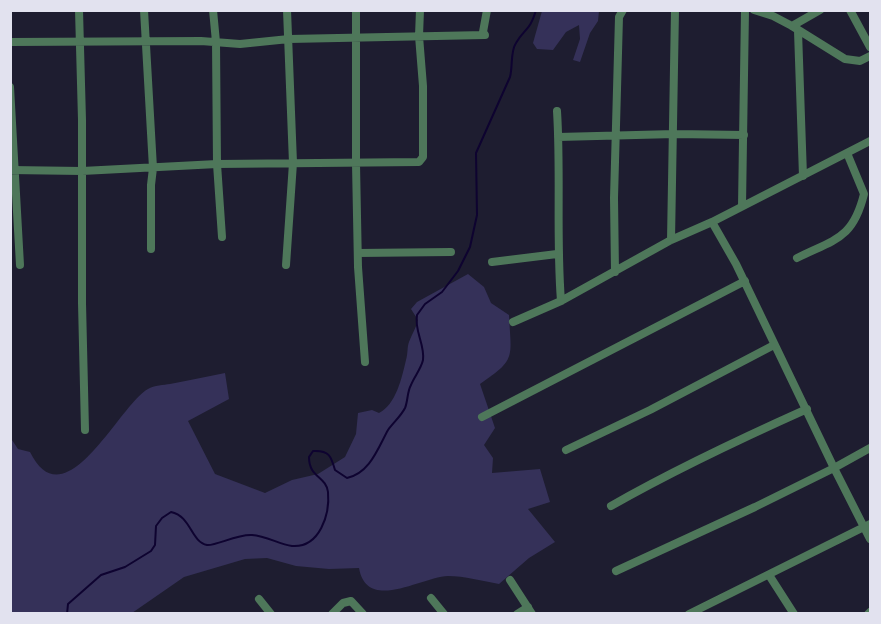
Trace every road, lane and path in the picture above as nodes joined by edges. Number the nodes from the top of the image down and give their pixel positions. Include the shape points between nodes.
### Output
1 (79, 10) edge
2 (144, 10) edge
3 (213, 10) edge
4 (287, 10) edge
5 (356, 10) edge
6 (420, 10) edge
7 (487, 10) edge
8 (623, 10) edge
9 (675, 10) edge
10 (745, 10) edge
11 (754, 10) edge
12 (820, 10) edge
13 (850, 10) edge
14 (795, 28) junction
15 (419, 36) junction
16 (289, 39) junction
17 (357, 39) junction
18 (144, 40) junction
19 (10, 42) edge
20 (81, 42) junction
21 (216, 42) junction
22 (870, 47) edge
23 (870, 56) edge
24 (10, 87) edge
25 (557, 111) dead end
26 (675, 134) junction
27 (615, 135) junction
28 (744, 135) junction
29 (558, 137) junction
30 (870, 142) edge
31 (847, 153) junction
32 (293, 163) junction
33 (217, 164) junction
34 (356, 164) junction
35 (153, 168) junction
36 (13, 170) edge
37 (82, 171) junction
38 (802, 176) junction
39 (742, 206) junction
40 (712, 222) junction
41 (222, 237) dead end
42 (672, 240) junction
43 (151, 249) dead end
44 (451, 252) dead end
45 (358, 254) junction
46 (557, 254) junction
47 (797, 258) dead end
48 (492, 262) dead end
49 (20, 265) dead end
50 (286, 265) dead end
51 (615, 272) junction
52 (745, 281) junction
53 (561, 301) junction
54 (513, 322) dead end
55 (774, 345) junction
56 (365, 362) dead end
57 (807, 409) junction
58 (482, 417) dead end
59 (85, 430) dead end
60 (870, 448) edge
61 (566, 450) dead end
62 (834, 468) junction
63 (611, 506) dead end
64 (868, 526) edge
65 (870, 539) edge
66 (616, 571) dead end
67 (769, 575) junction
68 (510, 580) dead end
69 (431, 598) dead end
70 (259, 599) dead end
71 (530, 610) edge
72 (703, 611) edge
73 (271, 614) edge
74 (332, 614) edge
75 (363, 614) edge
76 (444, 614) edge
77 (517, 614) edge
78 (689, 614) edge
79 (794, 614) edge

1 - 20 street
2 - 18 street
3 - 21 street
4 - 16 street
5 - 17 street
6 - 15 street
7 - 15 street via 485,35
8 - 27 street via 619,17
9 - 26 street
10 - 28 street
11 - 14 street
12 - 14 street
13 - 22 street
14 - 23 street via 850,61
14 - 38 street
15 - 17 street
15 - 34 street via 422,161
16 - 17 street
16 - 21 street
16 - 32 street
17 - 34 street
18 - 20 street
18 - 21 street
18 - 35 street
19 - 20 street
20 - 37 street
21 - 33 street
24 - 36 street
25 - 29 street
26 - 27 street
26 - 28 street
26 - 42 street
27 - 29 street
27 - 51 street
28 - 39 street
29 - 46 street
30 - 31 street
31 - 38 street
31 - 47 street via 864,194 855,221 842,235
32 - 33 street
32 - 34 street
32 - 50 street
33 - 35 street
33 - 41 street
34 - 45 street
35 - 37 street
35 - 43 street
36 - 37 street
36 - 49 street
37 - 59 street
38 - 39 street
39 - 40 street
40 - 42 street
40 - 52 street
42 - 51 street
44 - 45 street
45 - 56 street
46 - 48 street
46 - 53 street
51 - 53 street
52 - 55 street
52 - 58 street
53 - 54 street
55 - 57 street
55 - 61 street
57 - 62 street
57 - 63 street via 729,444
60 - 62 street
62 - 64 street
62 - 66 street
64 - 65 street
64 - 67 street
67 - 72 street
67 - 79 street
68 - 71 street
69 - 76 street
70 - 73 street
71 - 77 street
72 - 78 street
74 - 75 street via 351,601

